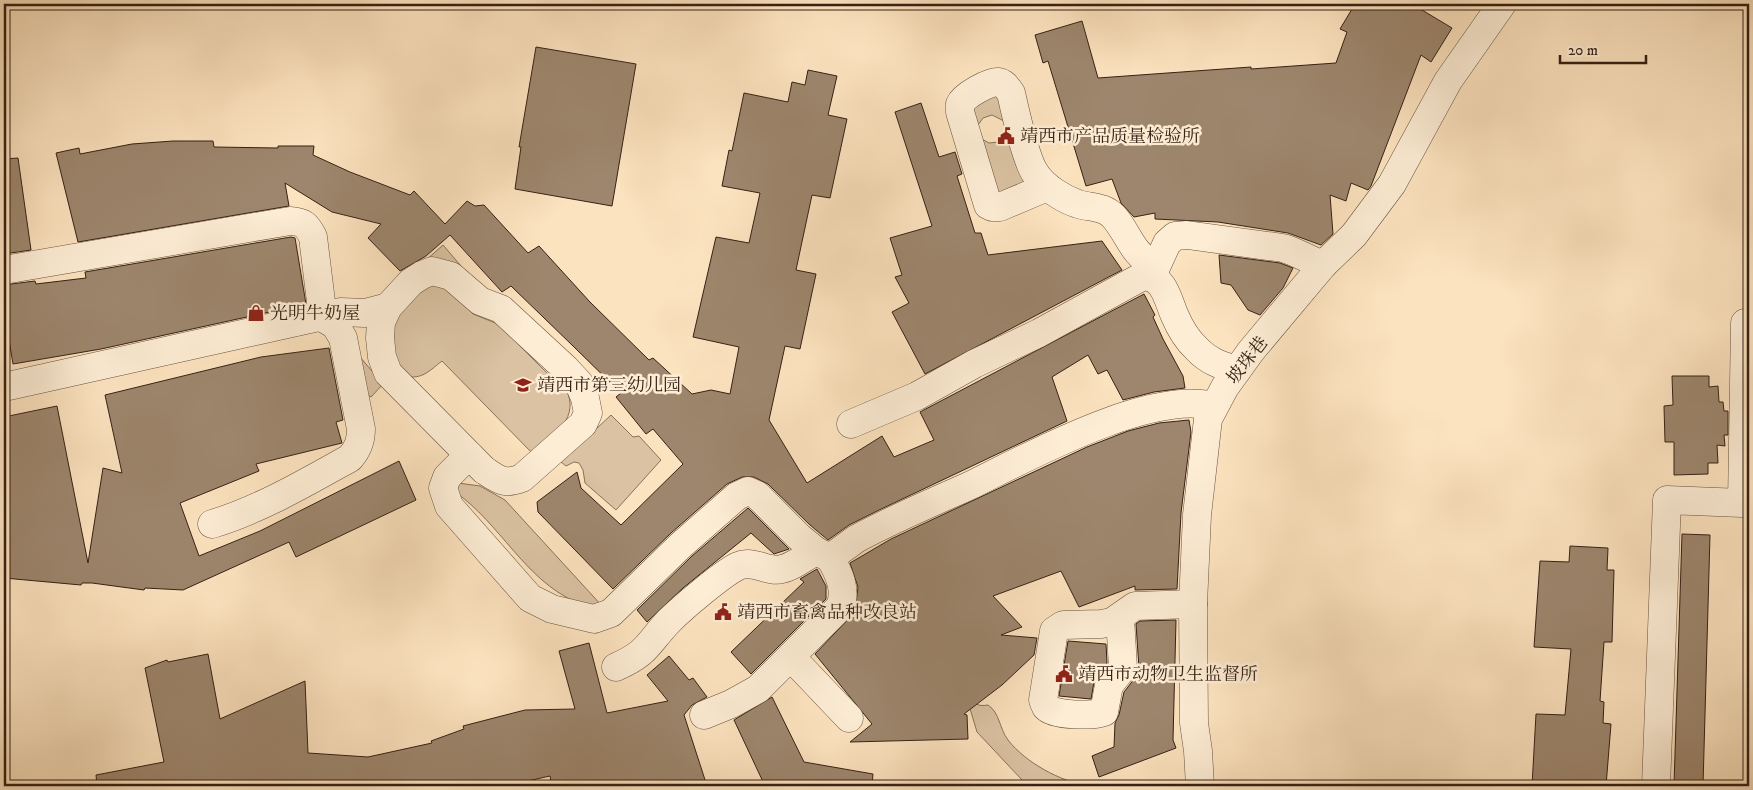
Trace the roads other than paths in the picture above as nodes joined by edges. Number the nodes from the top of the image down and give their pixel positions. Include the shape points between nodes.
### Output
1 (1502, 4) edge
2 (1047, 187) dead end
3 (1323, 265) junction
4 (4, 270) edge
5 (1154, 270) junction
6 (388, 307) junction
7 (328, 316) junction
8 (1749, 323) edge
9 (1237, 370) junction
10 (4, 387) edge
11 (1213, 406) junction
12 (851, 424) dead end
13 (469, 455) junction
14 (212, 524) dead end
15 (823, 554) junction
16 (1193, 604) junction
17 (1120, 617) dead end
18 (792, 657) junction
19 (616, 667) dead end
20 (704, 715) dead end
21 (849, 718) dead end
22 (1200, 786) edge
23 (1656, 786) edge

1 - 3 street, 坡珠巷 via 1448,81 1392,184 1354,234
2 - 5 street via 1078,204 1104,210 1114,217 1136,252
3 - 5 street via 1282,248 1187,235 1174,236
3 - 9 street, 坡珠巷
4 - 7 street via 290,221 301,222 308,226 313,238
5 - 9 street via 1185,335 1197,350 1214,362
5 - 12 street via 917,396
6 - 7 street via 365,313
6 - 13 street via 381,322 380,338 388,373
6 - 13 street via 422,275 432,271 443,272 480,301 501,308 579,383 588,413 583,424 522,478 510,483 498,479
7 - 10 street
7 - 14 street via 345,345 361,429 357,450 350,458 266,503
8 - 23 street via 1745,323 1742,503 1667,500
9 - 11 street, 坡珠巷
11 - 15 street via 1197,402 1171,404 1094,426
11 - 16 street, 坡珠巷 via 1204,437
13 - 15 street via 447,477 443,488 449,506 530,598 552,609 594,618 611,613 681,545 737,496 748,491 757,495
15 - 18 street via 839,573 844,597 840,607
15 - 19 street via 783,569 770,569 760,564 739,565 669,621 653,643 636,658
16 - 17 street via 1135,606
16 - 22 street, 坡珠巷 via 1194,723
18 - 20 street via 758,689
18 - 21 street

